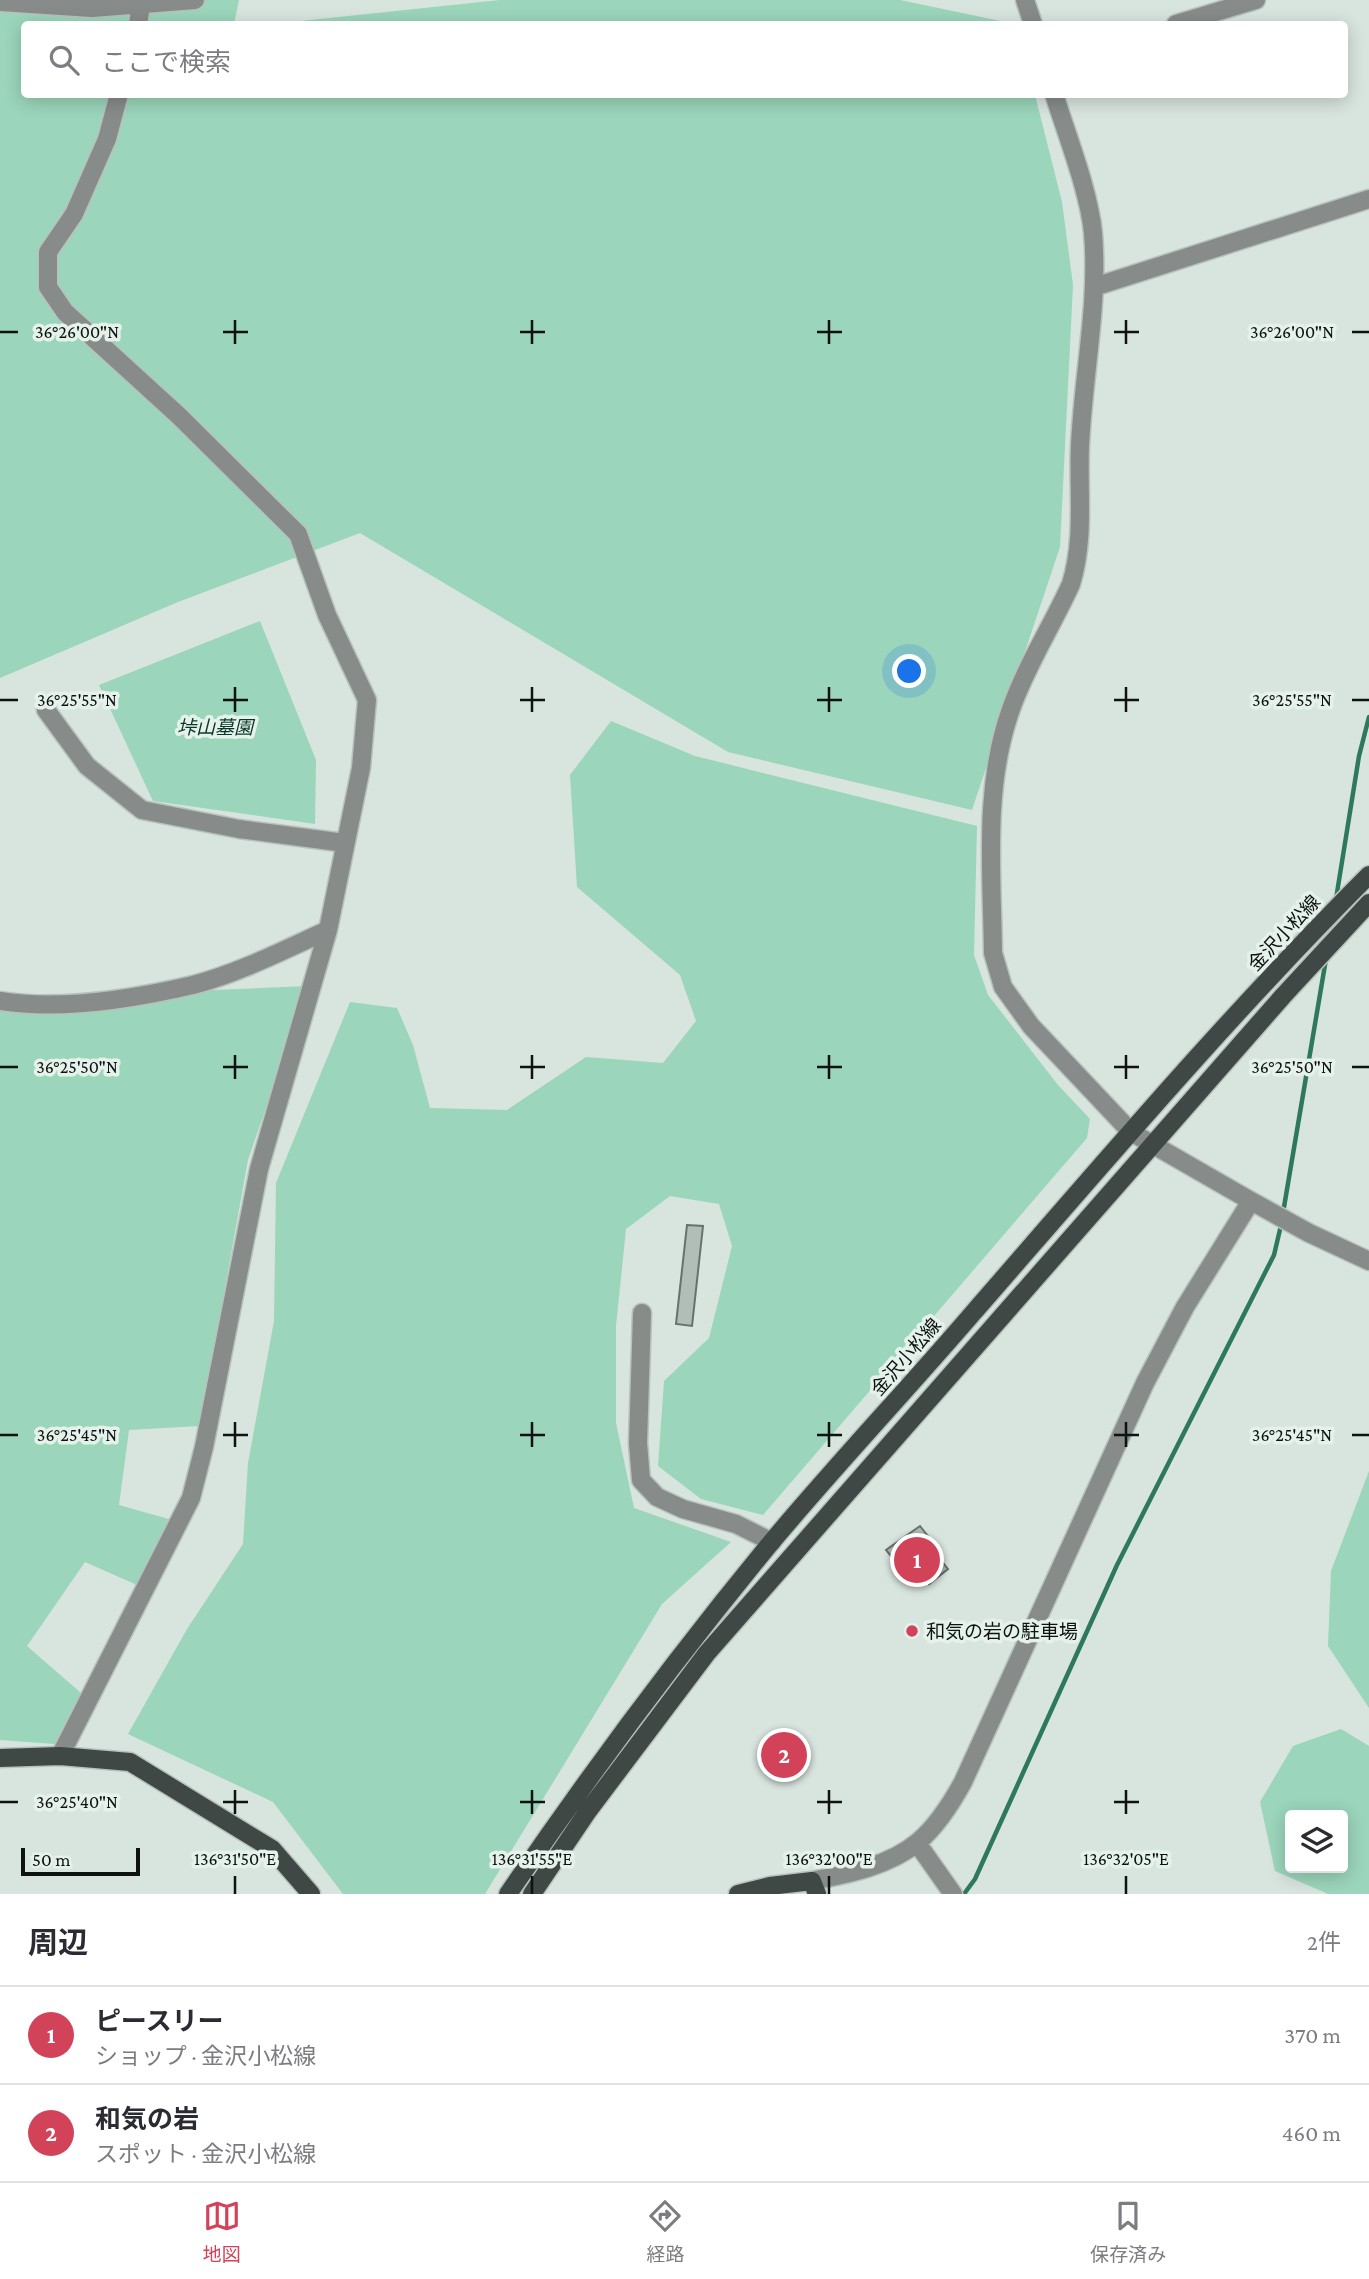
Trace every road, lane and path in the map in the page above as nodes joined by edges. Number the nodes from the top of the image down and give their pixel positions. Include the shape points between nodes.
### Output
1 (195, 0) edge
2 (1025, 0) edge
3 (1256, 0) edge
4 (0, 2) edge
5 (142, 2) edge
6 (139, 21) edge
7 (1032, 21) edge
8 (1186, 21) edge
9 (118, 98) edge
10 (1055, 98) edge
11 (1369, 199) edge
12 (1094, 288) junction
13 (46, 710) dead end
14 (345, 843) junction
15 (1369, 875) edge
16 (1365, 906) edge
17 (328, 930) junction
18 (0, 1001) edge
19 (1130, 1132) junction
20 (1152, 1146) junction
21 (1254, 1203) junction
22 (1369, 1261) edge
23 (642, 1313) dead end
24 (772, 1542) junction
25 (60, 1756) junction
26 (0, 1758) edge
27 (916, 1843) junction
28 (814, 1887) edge
29 (952, 1891) edge
30 (311, 1894) edge
31 (508, 1894) edge
32 (532, 1894) edge
33 (738, 1894) edge

1 - 5 street
2 - 7 street
3 - 8 street
4 - 5 street via 92,8
5 - 6 street
9 - 14 street via 107,139 74,214 48,252 48,287 65,312 298,534 327,615 367,699 361,768
10 - 12 street via 1093,232
11 - 12 street
12 - 19 street via 1083,393 1076,568 1010,710 995,773 993,953 1003,987 1031,1026
13 - 14 street via 87,766 142,810
14 - 17 street
15 - 19 main road, 金沢小松線
16 - 20 main road
17 - 18 street via 267,959 194,984 101,1002
17 - 25 street via 259,1170 191,1498
19 - 20 street
19 - 24 main road, 金沢小松線
20 - 21 street
20 - 32 main road via 706,1653
21 - 22 street
21 - 27 street via 1185,1307 1145,1383 963,1782 936,1823
23 - 24 street via 641,1480 657,1497 736,1524
24 - 31 main road, 金沢小松線 via 674,1664
25 - 26 main road
25 - 30 main road via 130,1762 272,1849
27 - 28 street via 880,1863
27 - 29 street
28 - 33 main road via 770,1885

